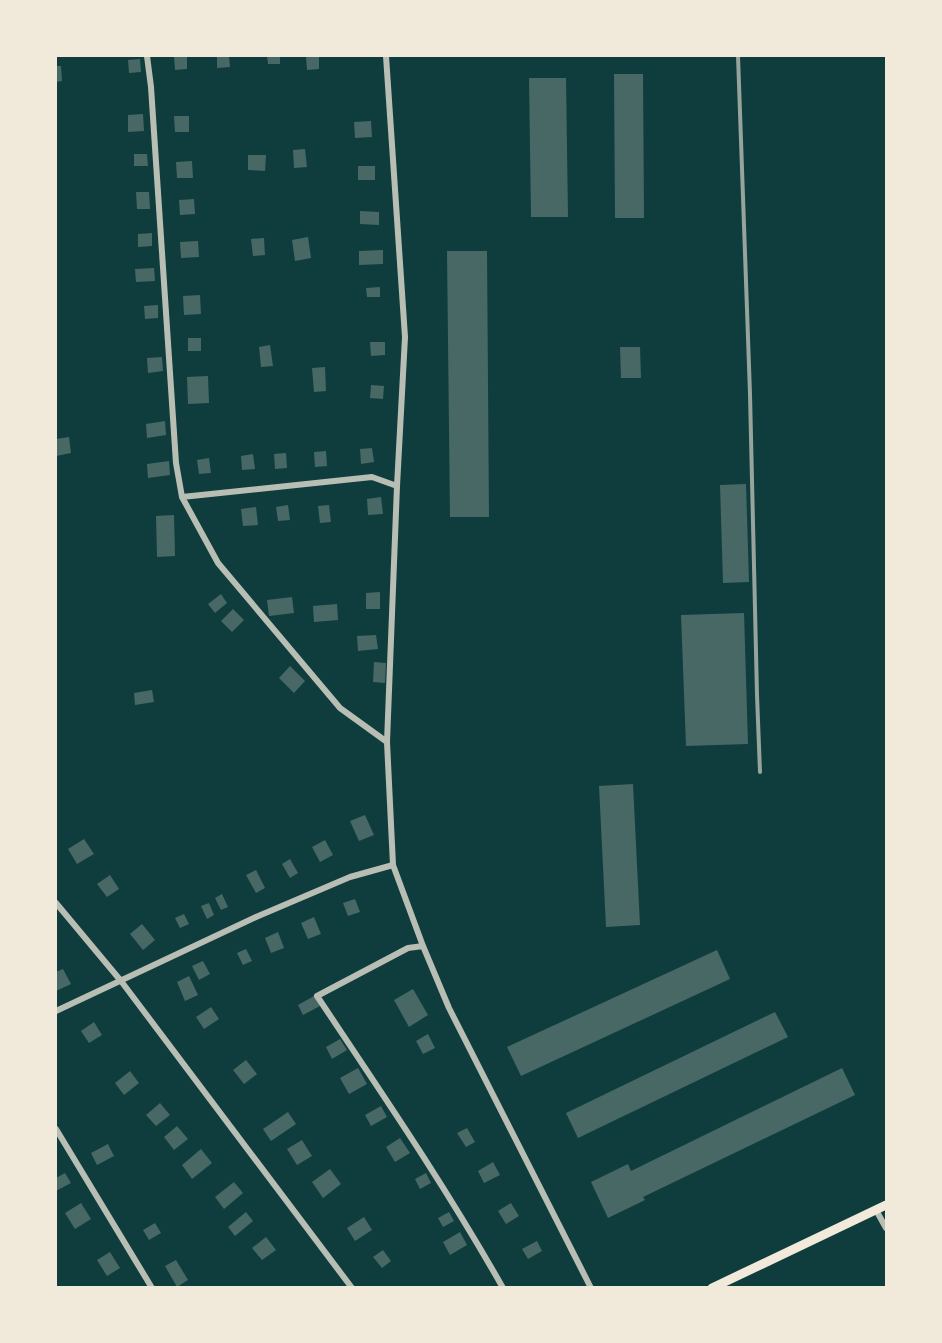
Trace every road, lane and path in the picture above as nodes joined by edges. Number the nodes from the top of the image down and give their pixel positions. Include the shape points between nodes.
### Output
1 (147, 56) edge
2 (386, 56) edge
3 (397, 486) junction
4 (182, 497) junction
5 (387, 742) junction
6 (393, 865) junction
7 (56, 903) edge
8 (423, 946) junction
9 (121, 981) junction
10 (56, 1011) edge
11 (56, 1129) edge
12 (886, 1205) edge
13 (876, 1210) junction
14 (886, 1228) edge
15 (725, 1285) edge
16 (152, 1287) edge
17 (352, 1287) edge
18 (503, 1287) edge
19 (591, 1287) edge
20 (712, 1287) edge

1 - 4 street via 176,463
2 - 3 street via 405,337
3 - 4 street via 372,477
3 - 5 street
4 - 5 street via 219,562 332,699
5 - 6 street
6 - 8 street
6 - 9 street via 350,877
7 - 9 street
8 - 18 street via 408,948 317,996
8 - 19 street via 449,1008
9 - 10 street
9 - 17 street
11 - 16 street
12 - 13 main road
13 - 14 street
13 - 15 main road
15 - 20 main road

